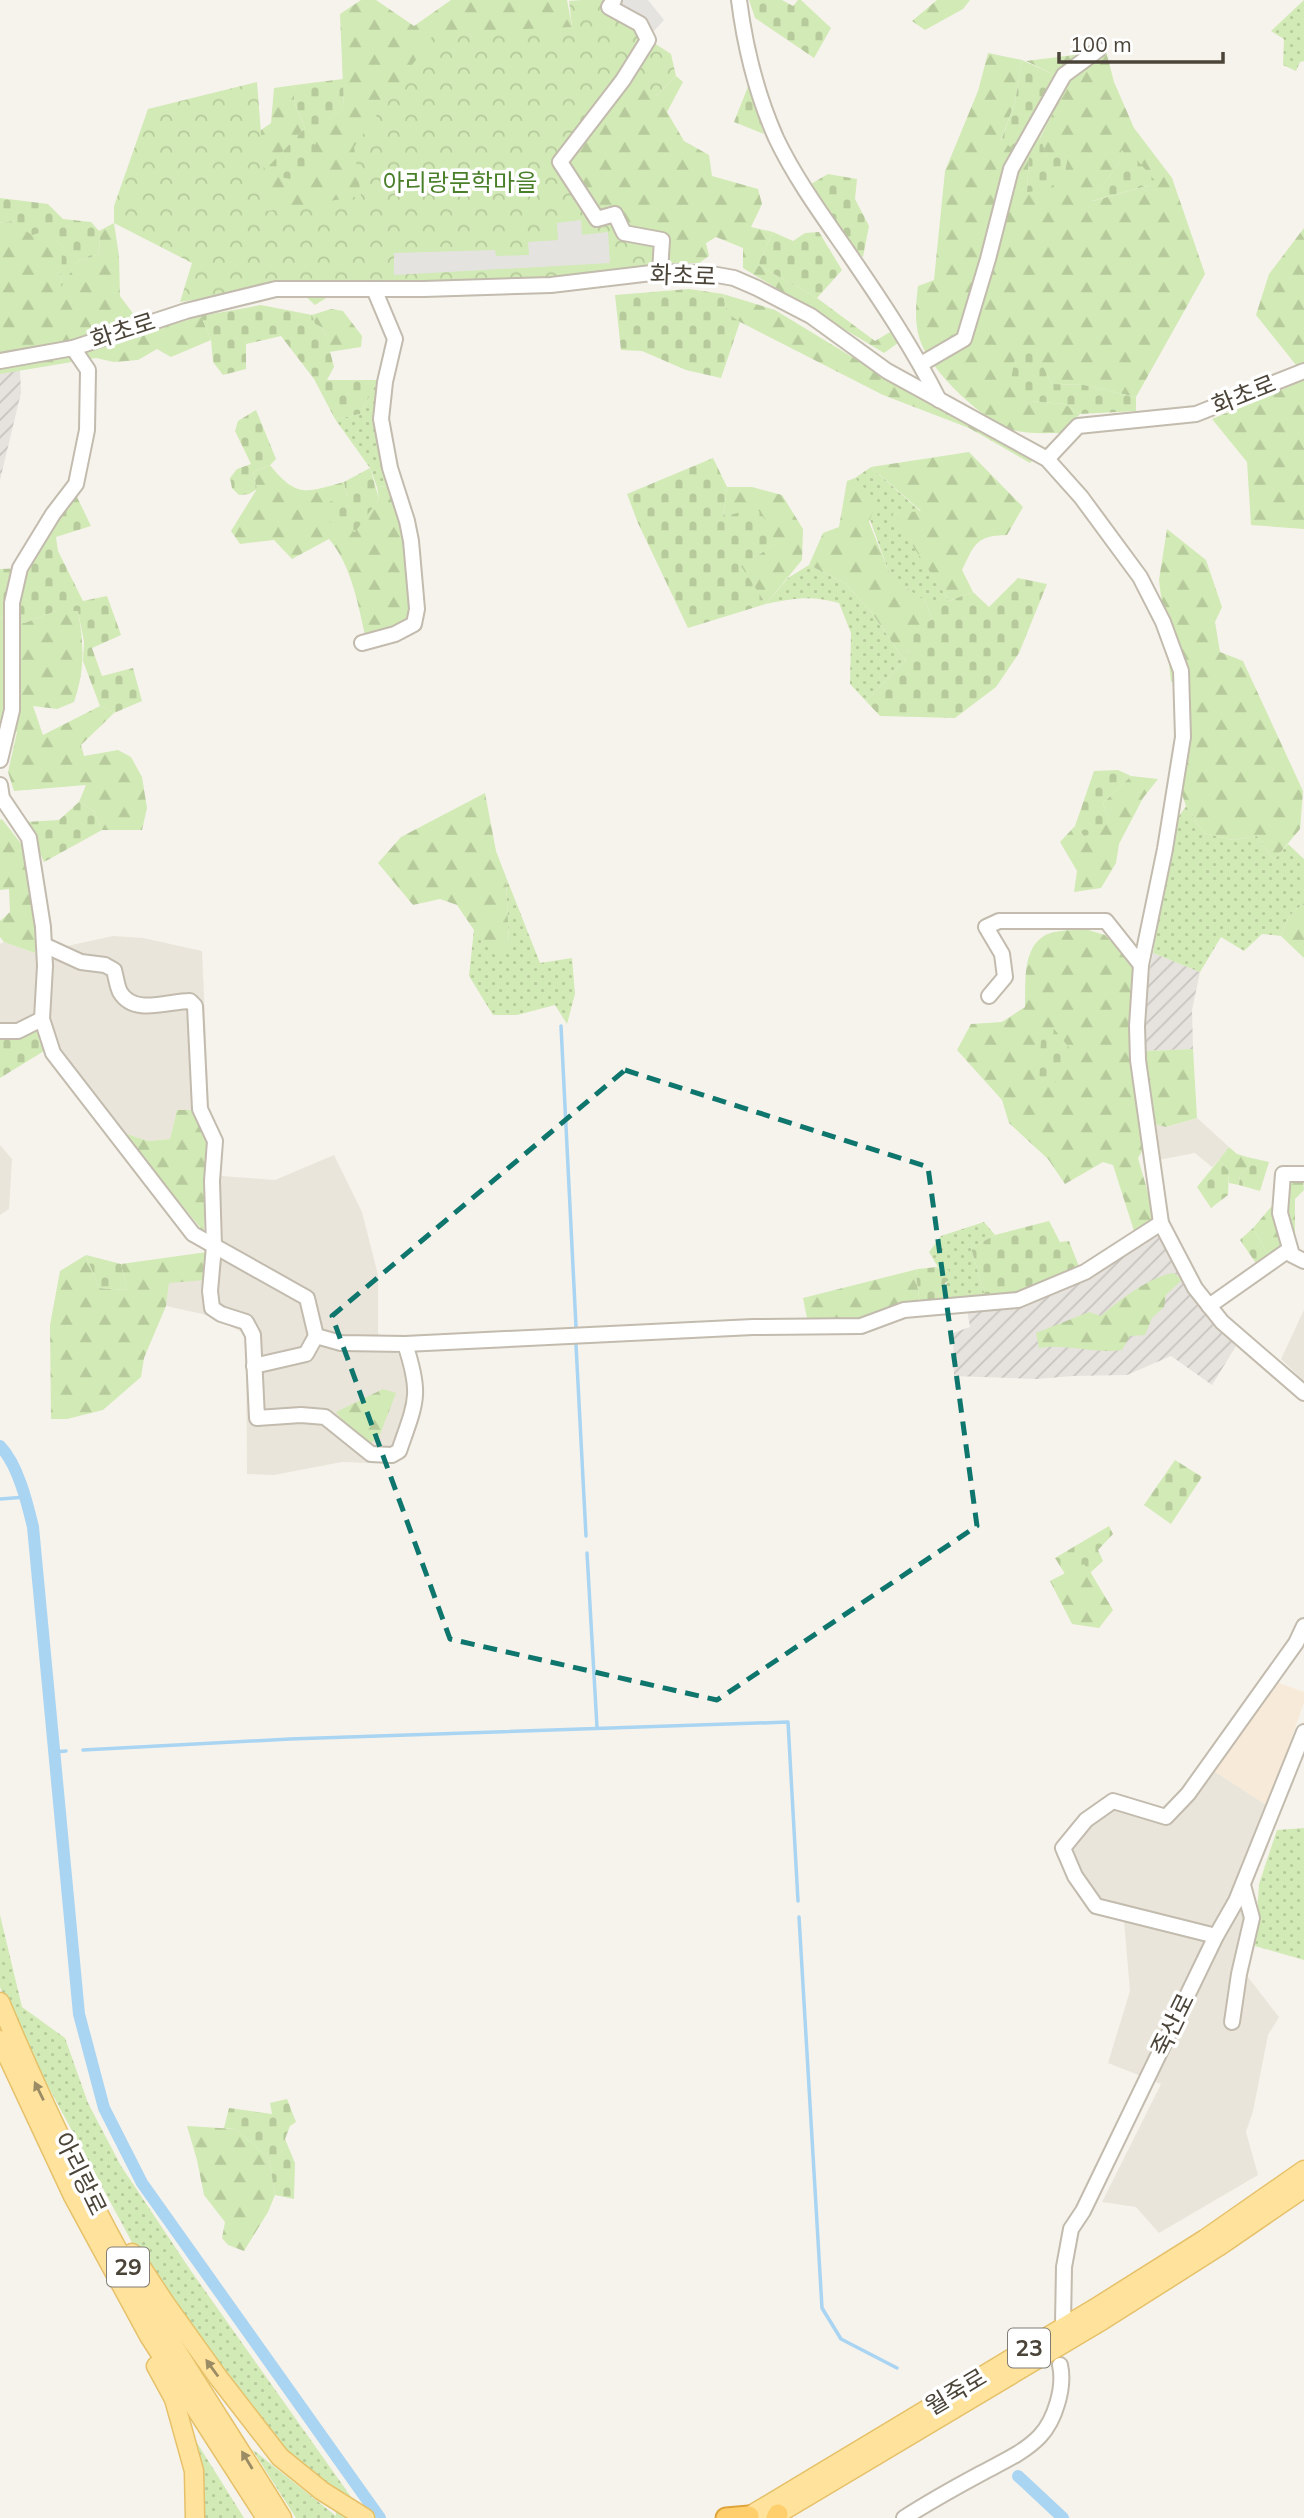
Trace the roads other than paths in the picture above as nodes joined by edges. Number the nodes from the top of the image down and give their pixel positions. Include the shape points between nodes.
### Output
1 (614, 0) edge
2 (739, 0) edge
3 (1098, 50) dead end
4 (660, 272) junction
5 (374, 289) junction
6 (73, 348) junction
7 (0, 362) edge
8 (921, 364) junction
9 (1304, 371) edge
10 (939, 400) junction
11 (1047, 459) junction
12 (362, 643) dead end
13 (0, 760) edge
14 (0, 785) edge
15 (44, 945) junction
16 (1141, 965) junction
17 (989, 996) dead end
18 (42, 1019) junction
19 (0, 1031) edge
20 (1304, 1174) edge
21 (1161, 1223) junction
22 (214, 1246) junction
23 (1290, 1249) junction
24 (1304, 1261) edge
25 (1209, 1306) junction
26 (316, 1336) junction
27 (405, 1344) junction
28 (254, 1366) junction
29 (1304, 1393) edge
30 (1304, 1626) edge
31 (1304, 1732) edge
32 (1243, 1885) junction
33 (1216, 1936) junction
34 (0, 2002) edge
35 (1232, 2022) dead end
36 (0, 2040) edge
37 (1304, 2170) edge
38 (1304, 2188) edge
39 (93, 2203) junction
40 (1063, 2323) dead end
41 (149, 2336) junction
42 (1060, 2365) dead end
43 (747, 2517) edge
44 (775, 2517) edge
45 (195, 2518) edge
46 (265, 2518) edge
47 (282, 2518) edge
48 (365, 2518) edge
49 (726, 2518) edge
50 (904, 2518) edge

1 - 4 street via 610,6 640,24 648,40 560,162 597,219 615,214 624,233 662,240
2 - 8 street via 760,98 777,140
3 - 8 street via 1064,75 1011,170 964,339
4 - 5 street, 화초로 via 551,285
4 - 10 street, 화초로 via 706,273 757,288 811,316 887,371
5 - 6 street, 화초로 via 276,289 186,311
5 - 12 street via 395,339 382,419 390,468 407,521 417,609 414,624
6 - 7 street, 화초로
6 - 13 street via 88,370 87,430 76,484 20,568 12,603 12,710
8 - 10 street
9 - 11 street, 화초로 via 1196,414 1078,426
10 - 11 street, 화초로
11 - 16 street via 1140,577 1181,671 1183,737
14 - 15 street via 2,798 29,838
15 - 18 street
15 - 22 street via 80,962 114,970 120,992 131,1003 150,1006 190,1001 195,1006 200,1108 215,1142
16 - 17 street via 1106,921 999,921 986,927 1002,954 1005,977
16 - 21 street via 1138,1060
18 - 19 street via 18,1031
18 - 22 street via 53,1053 193,1234
20 - 23 street via 1283,1174 1280,1213
21 - 25 street
21 - 27 street via 1085,1272 1018,1300 904,1310 861,1326
22 - 26 street via 307,1298
22 - 28 street via 212,1308 246,1322 253,1335
23 - 24 street
23 - 25 street
25 - 29 street
26 - 27 street via 341,1343
26 - 28 street via 306,1354
27 - 28 street via 416,1400 399,1451 392,1455 370,1454 325,1417 257,1418
30 - 33 street via 1188,1794 1166,1817 1113,1801 1086,1820 1063,1848 1096,1906
31 - 32 street, 죽산로
32 - 33 street, 죽산로
32 - 35 street via 1252,1918
33 - 40 street, 죽산로 via 1071,2229 1064,2267
39 -> 34 main road, 아리랑로 / 29
36 - 41 main road, 아리랑로 / 29 via 73,2196
37 - 43 main road, 월죽로 / 23 via 1097,2307
38 - 44 main road, 월죽로 / 23 via 1103,2320
47 -> 39 main road, 아리랑로 / 29 via 140,2289
48 -> 39 main road via 280,2457 165,2303 109,2208
41 - 45 main road via 150,2355 174,2399 194,2471
41 - 46 main road, 아리랑로 / 29
42 - 50 street via 1063,2378 1050,2424 1038,2438
43 - 49 highway, 23

